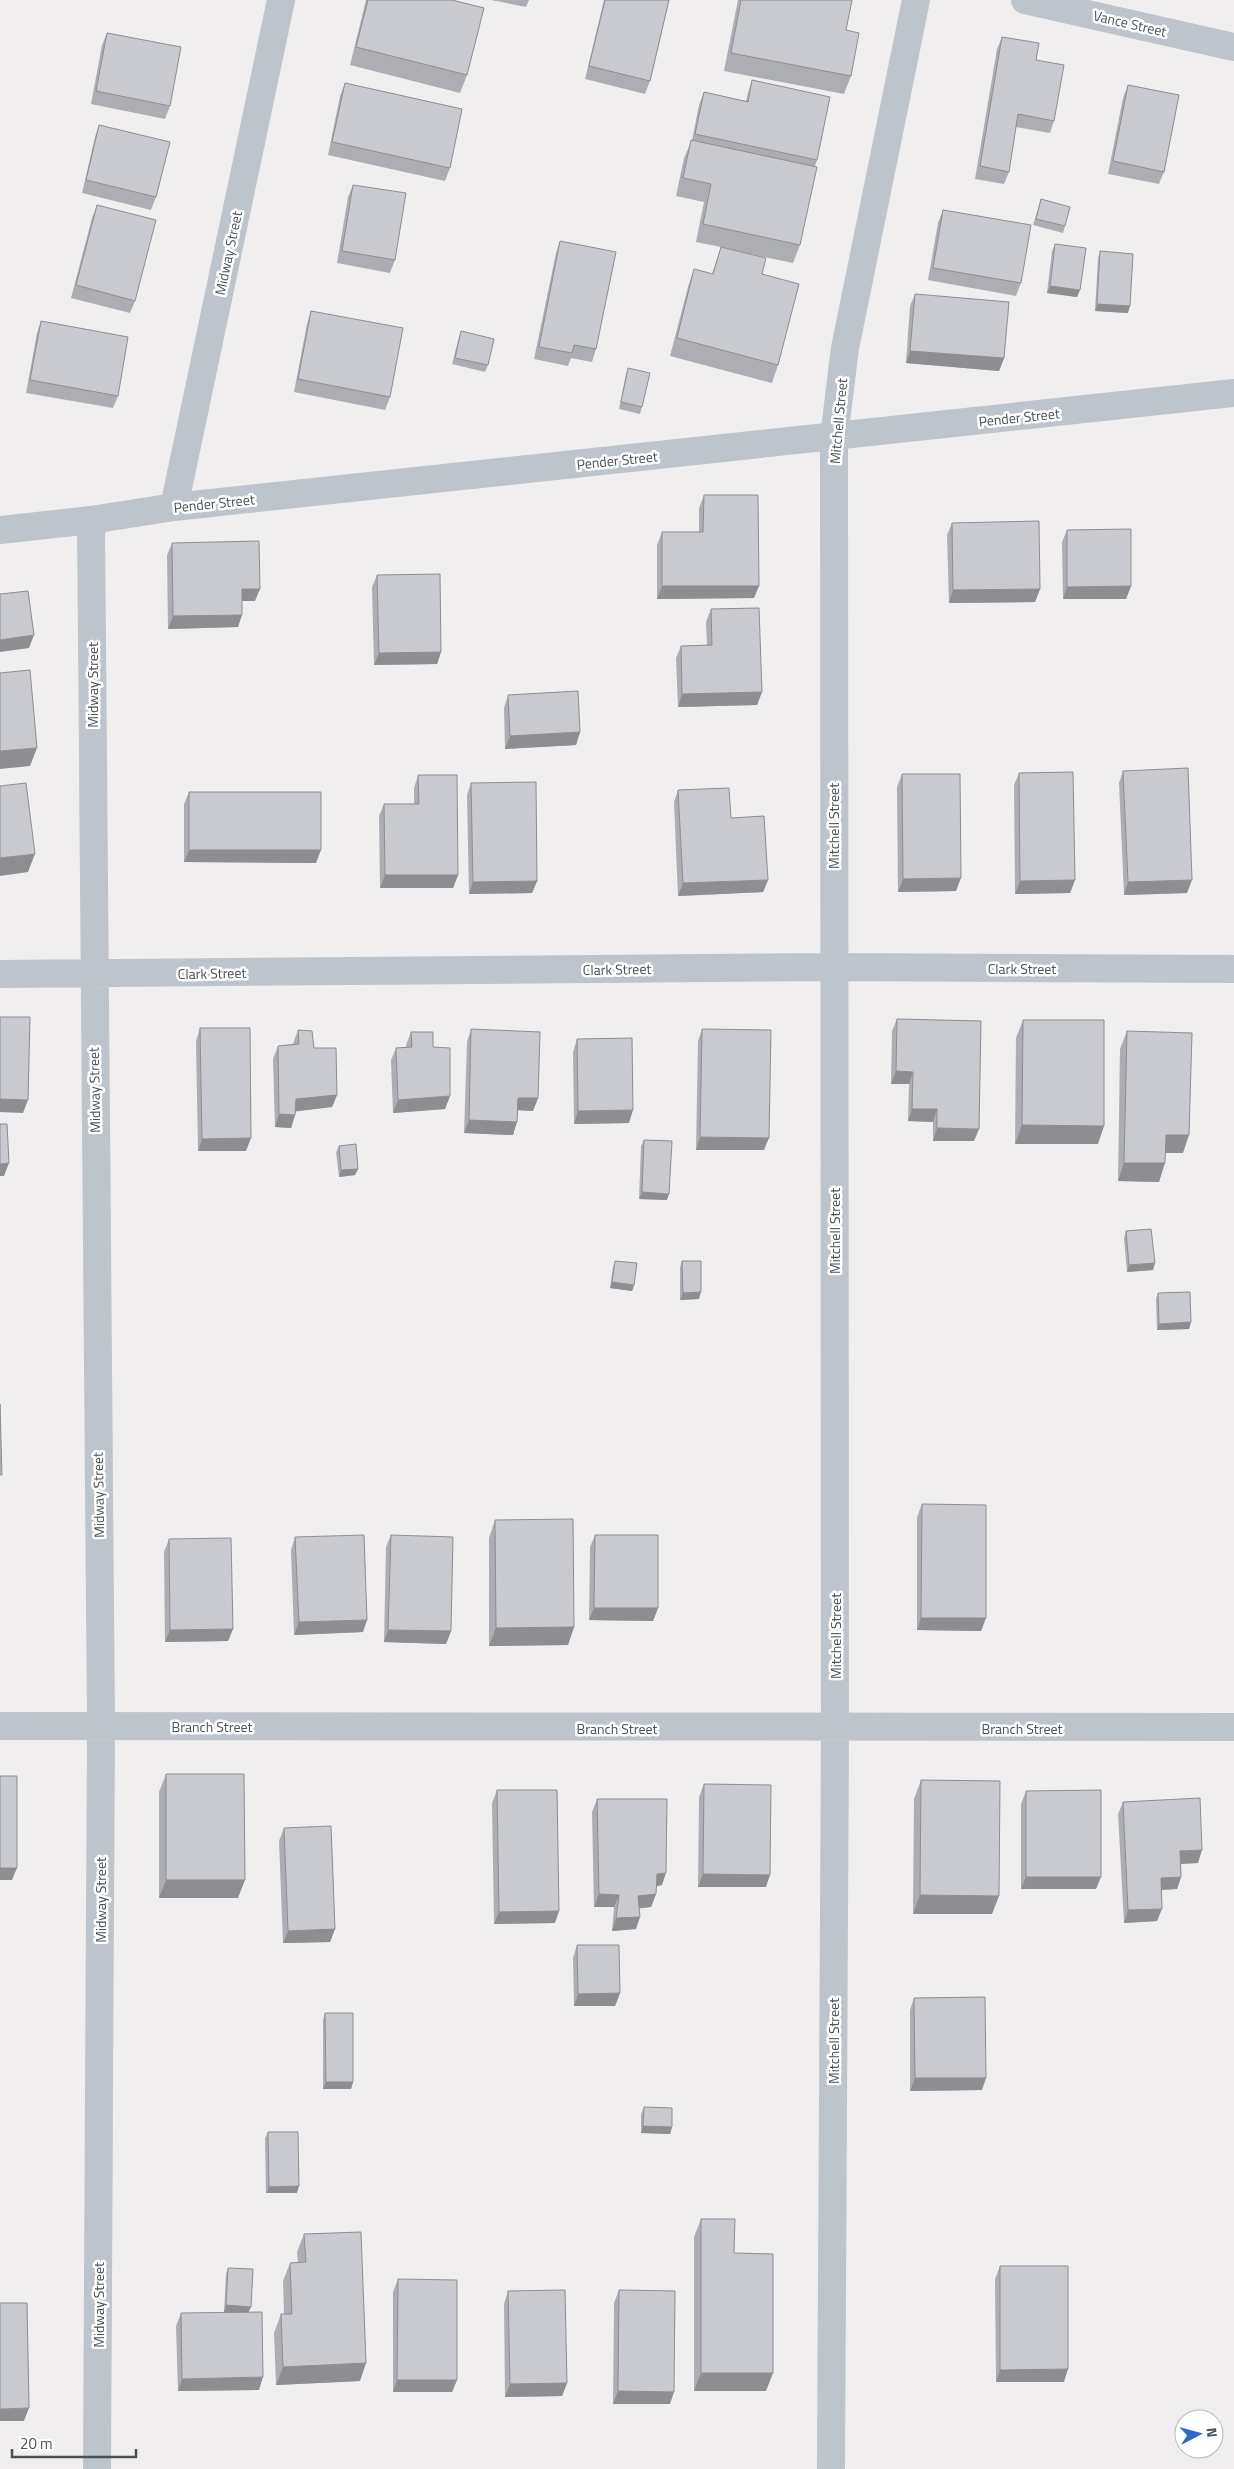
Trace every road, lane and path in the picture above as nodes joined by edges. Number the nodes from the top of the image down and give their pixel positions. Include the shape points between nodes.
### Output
1 (281, 0) edge
2 (916, 0) edge
3 (1025, 0) edge
4 (1234, 47) edge
5 (1234, 393) edge
6 (834, 437) junction
7 (174, 507) junction
8 (91, 520) junction
9 (0, 530) edge
10 (833, 967) junction
11 (1234, 969) edge
12 (0, 974) edge
13 (93, 974) junction
14 (0, 1726) edge
15 (101, 1726) junction
16 (1234, 1727) edge
17 (835, 1728) junction
18 (97, 2469) edge
19 (831, 2469) edge

1 - 7 street, Midway Street
2 - 6 street, Mitchell Street via 845,348
3 - 4 street, Vance Street
5 - 6 street, Pender Street
6 - 7 street, Pender Street
6 - 10 street, Mitchell Street
7 - 8 street, Pender Street
8 - 9 street, Pender Street
8 - 13 street, Midway Street
10 - 11 street, Clark Street
10 - 13 street, Clark Street
10 - 17 street, Mitchell Street
12 - 13 street, Clark Street
13 - 15 street, Midway Street
14 - 15 street, Branch Street
15 - 17 street, Branch Street
15 - 18 street, Midway Street
16 - 17 street, Branch Street
17 - 19 street, Mitchell Street

